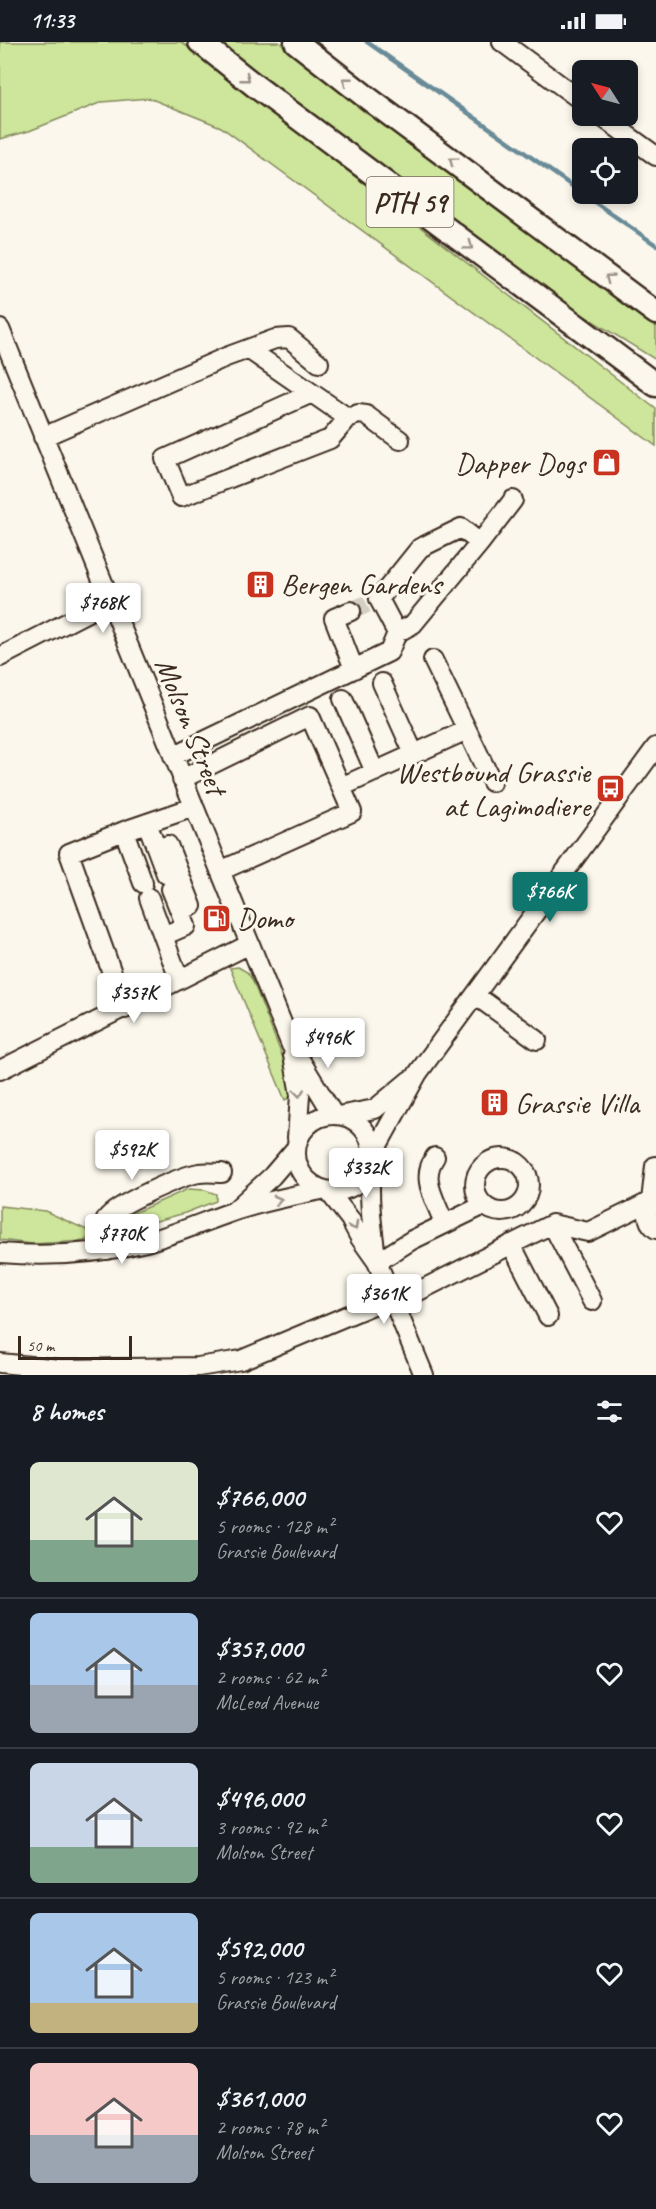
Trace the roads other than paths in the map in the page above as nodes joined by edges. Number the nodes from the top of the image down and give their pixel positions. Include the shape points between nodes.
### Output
1 (200, 42) edge
2 (296, 42) edge
3 (502, 42) edge
4 (572, 94) edge
5 (615, 126) edge
6 (656, 156) edge
7 (656, 313) edge
8 (0, 328) edge
9 (248, 349) junction
10 (319, 363) dead end
11 (656, 386) edge
12 (312, 393) junction
13 (348, 418) junction
14 (44, 437) junction
15 (400, 440) dead end
16 (513, 500) dead end
17 (480, 543) junction
18 (109, 601) junction
19 (366, 605) junction
20 (397, 633) junction
21 (0, 657) edge
22 (433, 660) dead end
23 (354, 669) junction
24 (382, 683) dead end
25 (343, 699) dead end
26 (467, 730) junction
27 (654, 747) edge
28 (414, 754) junction
29 (173, 756) junction
30 (375, 772) junction
31 (182, 779) junction
32 (492, 782) dead end
33 (341, 787) junction
34 (194, 807) junction
35 (147, 823) junction
36 (124, 831) junction
37 (157, 849) junction
38 (220, 870) junction
39 (180, 911) junction
40 (163, 936) junction
41 (250, 944) junction
42 (179, 979) junction
43 (475, 995) junction
44 (125, 1009) junction
45 (537, 1040) dead end
46 (291, 1045) junction
47 (0, 1070) edge
48 (418, 1073) junction
49 (338, 1114) junction
50 (296, 1145) junction
51 (435, 1157) dead end
52 (372, 1158) junction
53 (654, 1166) dead end
54 (222, 1173) dead end
55 (325, 1191) junction
56 (654, 1199) edge
57 (484, 1205) dead end
58 (234, 1211) junction
59 (444, 1224) junction
60 (552, 1224) junction
61 (656, 1229) edge
62 (511, 1244) junction
63 (107, 1250) junction
64 (0, 1253) edge
65 (377, 1262) junction
66 (394, 1300) junction
67 (592, 1301) dead end
68 (548, 1316) dead end
69 (0, 1363) edge
70 (424, 1375) edge

1 -> 11 main road, PTH 59
7 -> 2 main road, PTH 59
3 - 4 street
5 - 6 street
8 - 14 street, Molson Street
9 - 10 street via 289,338
9 - 12 street
9 - 14 street
12 - 13 street
12 - 13 street via 165,459 181,497 330,439
13 - 15 street via 366,415
14 - 18 street, Molson Street
16 - 17 street
17 - 19 street via 461,528 420,548
17 - 20 street via 413,624
18 - 21 street
18 - 29 street, Molson Street
19 - 20 street
19 - 23 street via 334,618
20 - 23 street via 389,652
22 - 26 street
23 - 29 street
24 - 28 street
25 - 30 street
26 - 28 street
26 - 32 street
27 - 43 street
28 - 30 street
29 - 31 street, Molson Street
30 - 33 street
31 - 33 street via 310,716
31 - 34 street, Molson Street
33 - 38 street via 352,812
34 - 35 street
34 - 38 street, Molson Street
35 - 36 street
35 - 37 street
36 - 40 street
36 - 44 street via 69,853
37 - 39 street
37 - 39 street via 168,845 192,906
38 - 41 street, Molson Street
39 - 40 street via 186,926
40 - 42 street
41 - 42 street
41 - 46 street, Molson Street
42 - 44 street
43 - 45 street
43 - 48 street
44 - 47 street
46 - 49 street, Molson Street
46 -> 50 street, Molson Street via 300,1095
48 - 49 street via 375,1109
48 - 52 street
49 - 50 street via 310,1123
49 - 52 street via 364,1128 370,1138
50 - 55 street via 301,1173
50 - 58 street via 272,1176
51 - 59 street via 427,1173 428,1185
52 - 55 street via 358,1184 347,1190
52 - 65 street via 369,1211
53 - 56 street
54 - 63 street via 179,1178 115,1210 106,1220
58 -> 55 street
55 -> 65 street via 350,1219
56 - 60 street via 588,1232
56 - 61 street via 648,1207 648,1219
57 - 59 street
58 - 63 street via 173,1234
59 - 65 street
60 - 62 street
60 - 67 street
62 - 66 street
62 - 68 street
63 - 64 street
65 - 66 street
66 - 69 street via 241,1360 198,1367 61,1369
66 - 70 street

